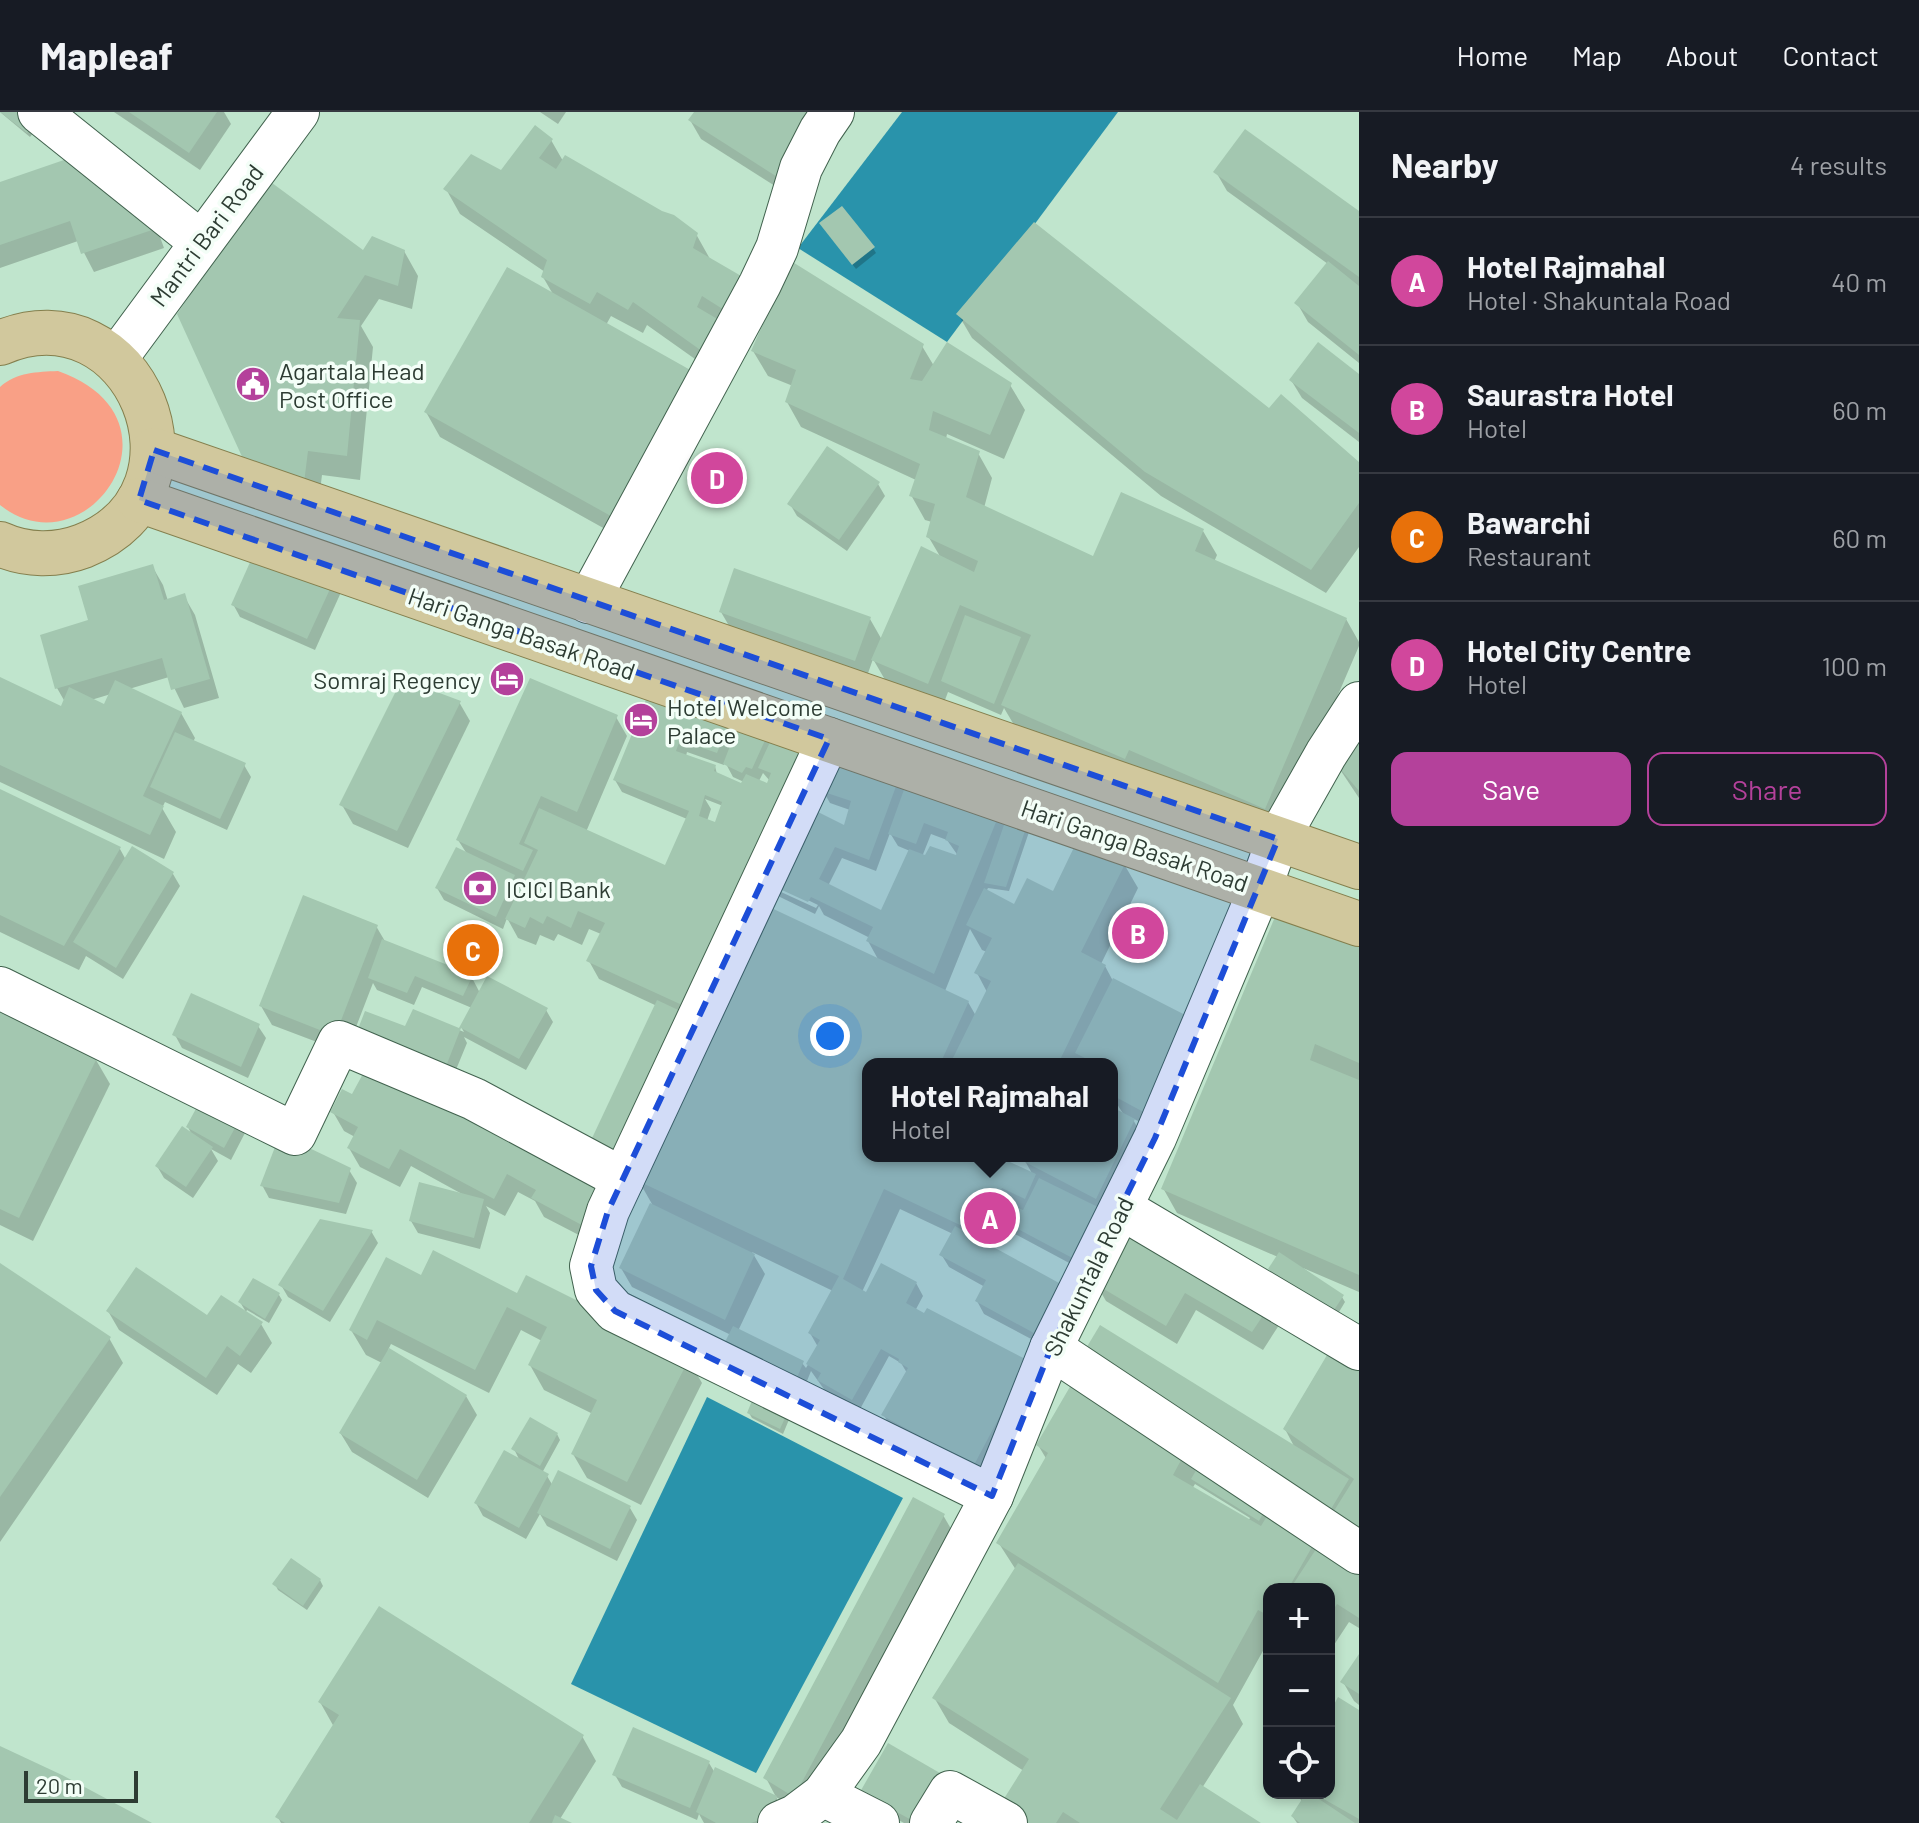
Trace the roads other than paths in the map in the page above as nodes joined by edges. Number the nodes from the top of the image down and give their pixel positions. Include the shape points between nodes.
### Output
1 (39, 112) edge
2 (298, 112) edge
3 (833, 112) edge
4 (201, 242) junction
5 (0, 343) edge
6 (115, 360) junction
7 (154, 450) junction
8 (139, 500) junction
9 (0, 544) edge
10 (588, 602) junction
11 (1359, 703) edge
12 (829, 739) junction
13 (1278, 839) junction
14 (1359, 867) edge
15 (1260, 889) junction
16 (1359, 924) edge
17 (0, 988) edge
18 (623, 1179) junction
19 (1121, 1208) junction
20 (1051, 1348) junction
21 (1359, 1349) edge
22 (992, 1496) junction
23 (1359, 1553) edge
24 (823, 1795) junction
25 (779, 1823) edge
26 (878, 1823) edge
27 (931, 1823) edge
28 (1006, 1823) edge

1 - 4 street
2 - 4 street, Mantri Bari Road
3 - 10 street via 801,168 777,248 760,284
4 - 6 street, Mantri Bari Road
5 - 6 main road via 51,333 85,341
6 - 7 main road via 137,385 150,416
7 - 8 main road
7 - 10 main road
8 - 9 main road via 121,523 70,551 41,554
8 - 12 main road, Hari Ganga Basak Road
10 - 13 main road
11 - 13 street, Shakuntala Road
12 - 15 main road, Hari Ganga Basak Road
12 - 18 street
13 - 14 main road
13 - 15 street, Shakuntala Road
15 - 16 main road, Hari Ganga Basak Road
15 - 19 street, Shakuntala Road
17 - 18 street via 295,1134 339,1042 474,1099
18 - 22 street via 591,1266 596,1290 615,1311
19 - 20 street, Shakuntala Road
19 - 21 street
20 - 22 street, Shakuntala Road
20 - 23 street
22 - 24 street, Shakuntala Road via 861,1742
24 - 25 street, Shakuntala Road
24 - 26 street
27 - 28 street via 950,1792

